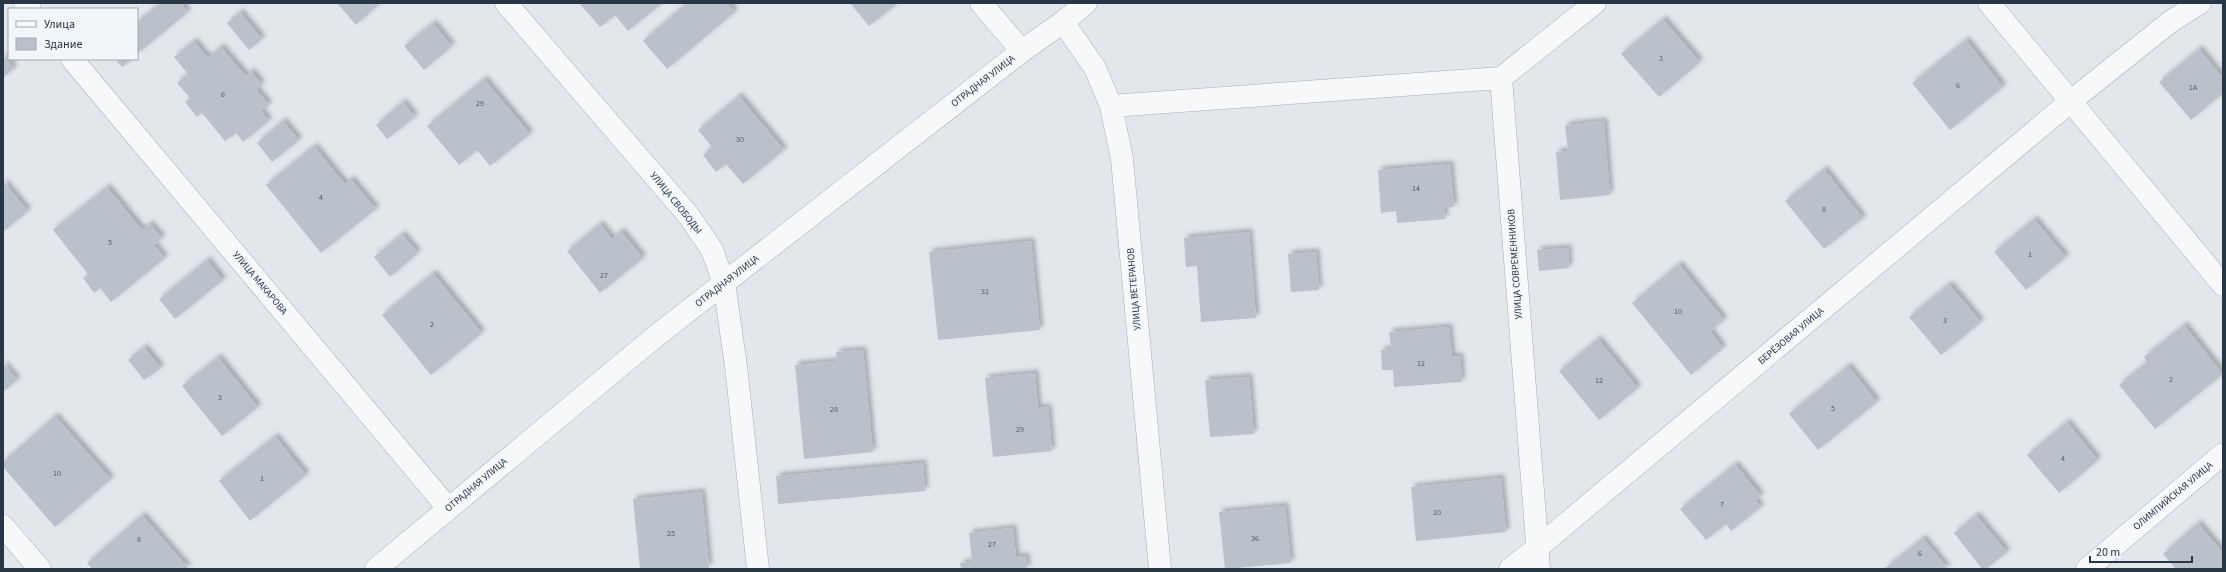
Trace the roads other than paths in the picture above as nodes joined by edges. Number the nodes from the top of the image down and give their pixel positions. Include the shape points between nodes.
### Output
1 (506, 3) edge
2 (981, 3) edge
3 (1086, 3) edge
4 (1595, 3) edge
5 (1989, 3) edge
6 (2200, 3) edge
7 (1064, 22) junction
8 (1022, 50) junction
9 (73, 60) edge
10 (1501, 78) junction
11 (2071, 101) junction
12 (1111, 106) junction
13 (724, 283) junction
14 (2223, 285) edge
15 (2223, 454) edge
16 (448, 508) junction
17 (3, 526) edge
18 (1538, 559) edge
19 (40, 569) edge
20 (376, 569) edge
21 (758, 569) edge
22 (1160, 569) edge
23 (1510, 569) edge
24 (2087, 569) edge

1 - 13 street, УЛИЦА СВОБОДЫ via 689,216 712,250
2 - 8 street
3 - 7 street, ОТРАДНАЯ УЛИЦА
4 - 10 street
5 - 11 street
6 - 11 street, БЕРЁЗОВАЯ УЛИЦА via 2170,22
7 - 8 street, ОТРАДНАЯ УЛИЦА
7 - 12 street, УЛИЦА ВЕТЕРАНОВ via 1095,68
8 - 13 street, ОТРАДНАЯ УЛИЦА
9 - 16 street, УЛИЦА МАКАРОВА
10 - 12 street
10 - 18 street, УЛИЦА СОВРЕМЕННИКОВ
11 - 14 street
11 - 18 street, БЕРЁЗОВАЯ УЛИЦА
12 - 22 street, УЛИЦА ВЕТЕРАНОВ via 1122,159
13 - 16 street, ОТРАДНАЯ УЛИЦА
13 - 21 street, УЛИЦА СВОБОДЫ via 736,366
15 - 24 street, ОЛИМПИЙСКАЯ УЛИЦА
16 - 20 street, ОТРАДНАЯ УЛИЦА
17 - 19 street
18 - 23 street, БЕРЁЗОВАЯ УЛИЦА

